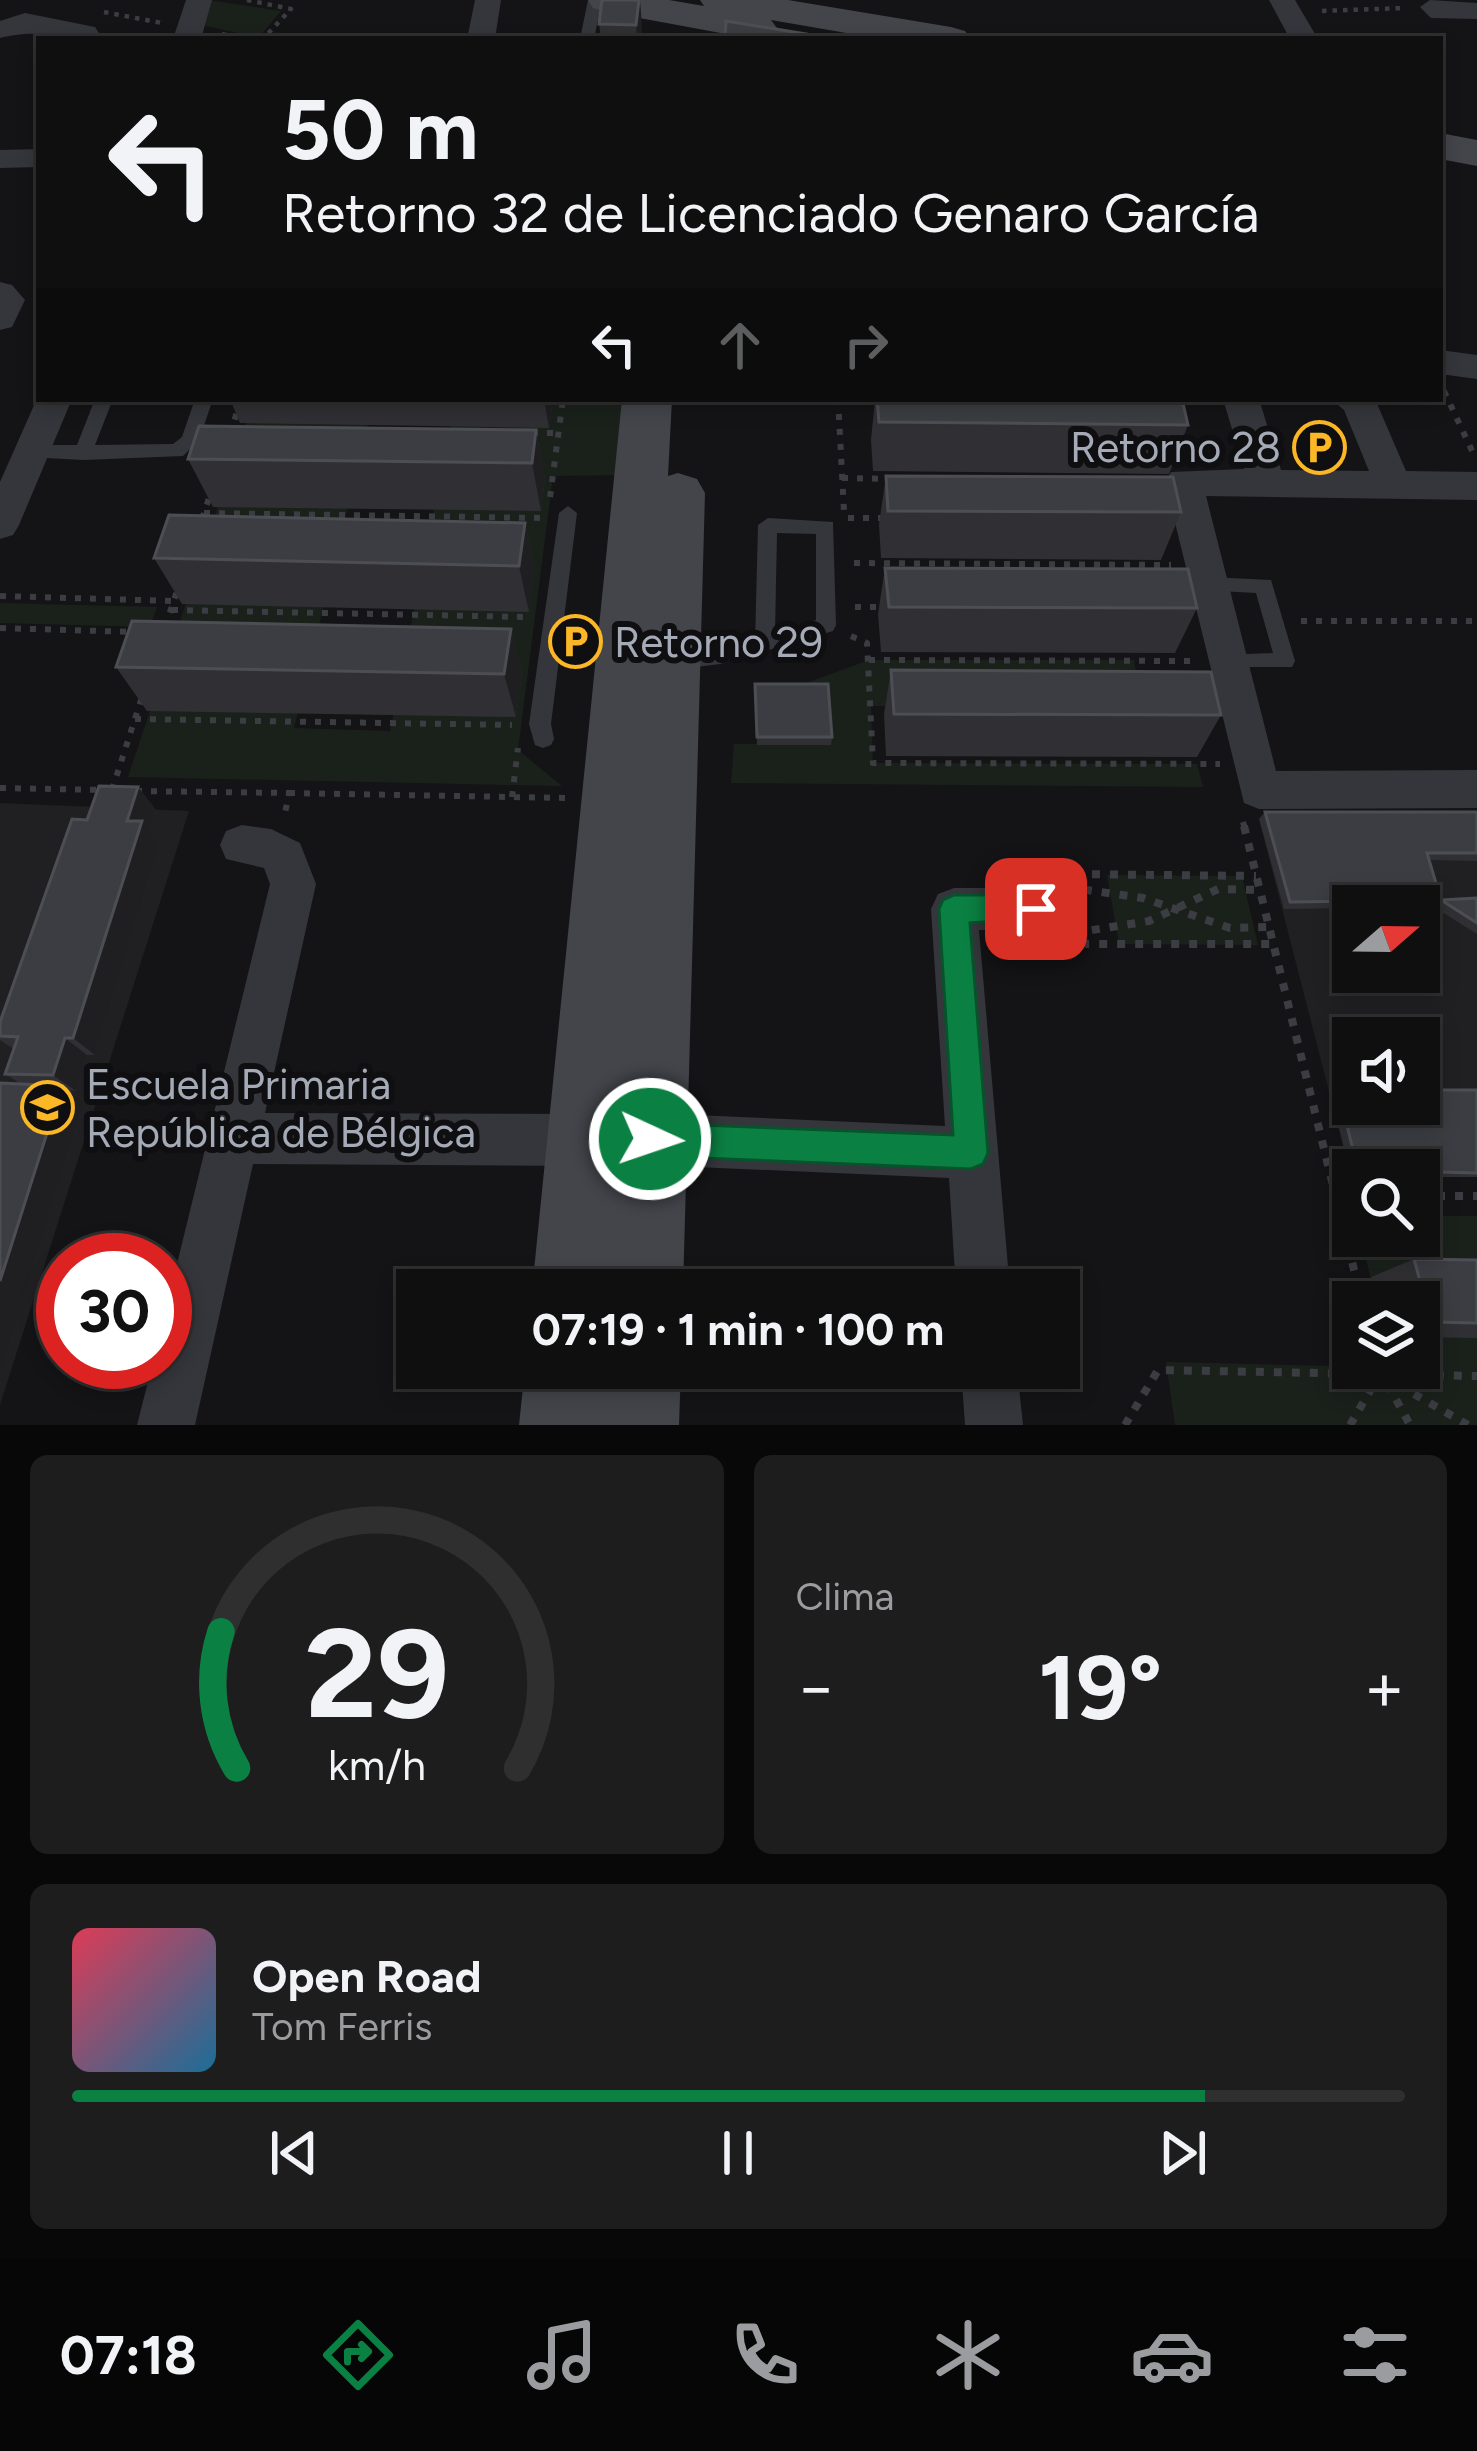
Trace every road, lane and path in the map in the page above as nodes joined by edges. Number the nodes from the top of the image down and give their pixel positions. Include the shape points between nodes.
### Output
1 (199, 0) edge
2 (247, 0) edge
3 (488, 0) edge
4 (595, 0) edge
5 (607, 0) edge
6 (1285, 6) edge
7 (1434, 7) joint
8 (1477, 10) edge
9 (692, 15) edge
10 (85, 21) joint
11 (0, 30) edge
12 (188, 33) edge
13 (218, 36) edge
14 (266, 36) edge
15 (482, 36) edge
16 (588, 36) edge
17 (806, 36) edge
18 (919, 36) edge
19 (1302, 36) edge
20 (1443, 121) edge
21 (1477, 127) edge
22 (1443, 147) edge
23 (1477, 153) edge
24 (36, 158) edge
25 (0, 159) edge
26 (0, 293) edge
27 (0, 320) edge
28 (1443, 362) edge
29 (1477, 367) edge
30 (1443, 388) edge
31 (52, 402) edge
32 (103, 402) edge
33 (203, 402) edge
34 (241, 402) edge
35 (647, 402) edge
36 (682, 402) edge
37 (838, 402) edge
38 (1242, 402) edge
39 (1358, 402) edge
40 (514, 433) edge
41 (558, 434) dead end
42 (225, 449) edge
43 (17, 452) edge
44 (83, 453) junction
45 (1477, 460) edge
46 (842, 478) junction
47 (898, 479) edge
48 (1268, 483) junction
49 (1393, 484) junction
50 (1477, 486) edge
51 (211, 491) edge
52 (204, 513) junction
53 (558, 515) joint
54 (892, 518) edge
55 (0, 525) edge
56 (196, 536) edge
57 (826, 563) junction
58 (1207, 575) junction
59 (181, 580) edge
60 (0, 596) edge
61 (173, 606) junction
62 (904, 607) edge
63 (826, 615) junction
64 (535, 617) dead end
65 (1477, 620) edge
66 (1274, 621) junction
67 (0, 628) edge
68 (140, 633) edge
69 (163, 633) edge
70 (673, 660) junction
71 (869, 660) junction
72 (1228, 661) junction
73 (148, 680) edge
74 (135, 719) junction
75 (521, 725) dead end
76 (543, 739) dead end
77 (1256, 778) junction
78 (0, 788) edge
79 (1477, 789) edge
80 (112, 790) junction
81 (289, 793) junction
82 (616, 798) junction
83 (260, 847) joint
84 (1256, 876) junction
85 (1260, 890) junction
86 (633, 909) junction
87 (1174, 909) junction
88 (1053, 921) junction
89 (1269, 927) junction
90 (1274, 944) junction
91 (234, 1138) junction
92 (650, 1139) junction
93 (584, 1140) junction
94 (971, 1153) junction
95 (1332, 1184) edge
96 (1440, 1196) edge
97 (1477, 1196) edge
98 (574, 1269) edge
99 (645, 1269) edge
100 (981, 1269) edge
101 (1332, 1371) edge
102 (1440, 1374) edge
103 (1477, 1376) edge
104 (563, 1389) edge
105 (640, 1389) edge
106 (991, 1389) edge
107 (1369, 1389) edge
108 (1389, 1389) edge
109 (1409, 1389) edge
110 (166, 1425) edge
111 (560, 1425) edge
112 (638, 1425) edge
113 (994, 1425) edge
114 (1125, 1425) edge
115 (1349, 1425) edge
116 (1409, 1425) edge
117 (1468, 1425) edge

1 - 12 street
2 - 14 path via 291,9
3 - 15 street
4 - 16 lane
5 - 9 street
6 - 7 path
6 - 19 street
7 - 8 street
9 - 17 street
9 - 18 street
10 - 11 street via 26,20
10 - 12 path
12 - 13 path
20 - 21 street
22 - 23 street
24 - 25 street
26 - 27 street via 8,300
28 - 29 street
30 - 45 path
31 - 43 street
32 - 44 lane
33 - 44 lane via 190,440 177,451
34 - 42 path
35 - 70 street
36 - 70 street
37 - 46 path
38 - 48 street
39 - 49 street
40 - 41 path
43 - 44 lane
43 - 55 street
46 - 47 path
46 - 54 path via 844,518
48 - 49 street
48 - 58 street via 1184,482
49 - 50 street
51 - 52 path
52 - 53 path
52 - 56 path
53 - 76 lane
57 - 58 path
57 - 63 lane
57 - 63 lane via 826,527 768,525 765,643
58 - 66 lane via 1264,585
58 - 72 street
59 - 61 path
60 - 61 path
61 - 64 path
61 - 69 path
62 - 63 path
63 - 71 path via 867,643
65 - 66 path
66 - 72 lane via 1285,661
67 - 68 path
70 - 82 street
70 - 86 street
71 - 72 path
71 - 77 path via 873,764
72 - 77 street
73 - 74 path
74 - 75 path
74 - 80 path
77 - 79 street
77 - 84 path via 1240,811
78 - 80 path
80 - 81 path
81 - 82 path
81 - 83 path
82 - 86 street
83 - 91 street via 288,857 293,884
84 - 85 path
84 - 87 path via 1068,874 1056,886 1109,890
85 - 87 path via 1218,890
85 - 89 path
86 - 92 street
86 - 93 street
87 - 88 path via 1149,921
87 - 89 path via 1230,928
88 - 90 path via 1087,944
88 - 94 street via 954,909
89 - 90 path
90 - 95 path
91 - 93 street
91 - 110 street
92 - 94 street
92 - 99 street
93 - 98 street
94 - 100 street
96 - 97 path
101 - 114 path via 1158,1370
102 - 103 path
104 - 111 street
105 - 112 street
106 - 113 street
107 - 115 path
108 - 116 path
109 - 117 path

